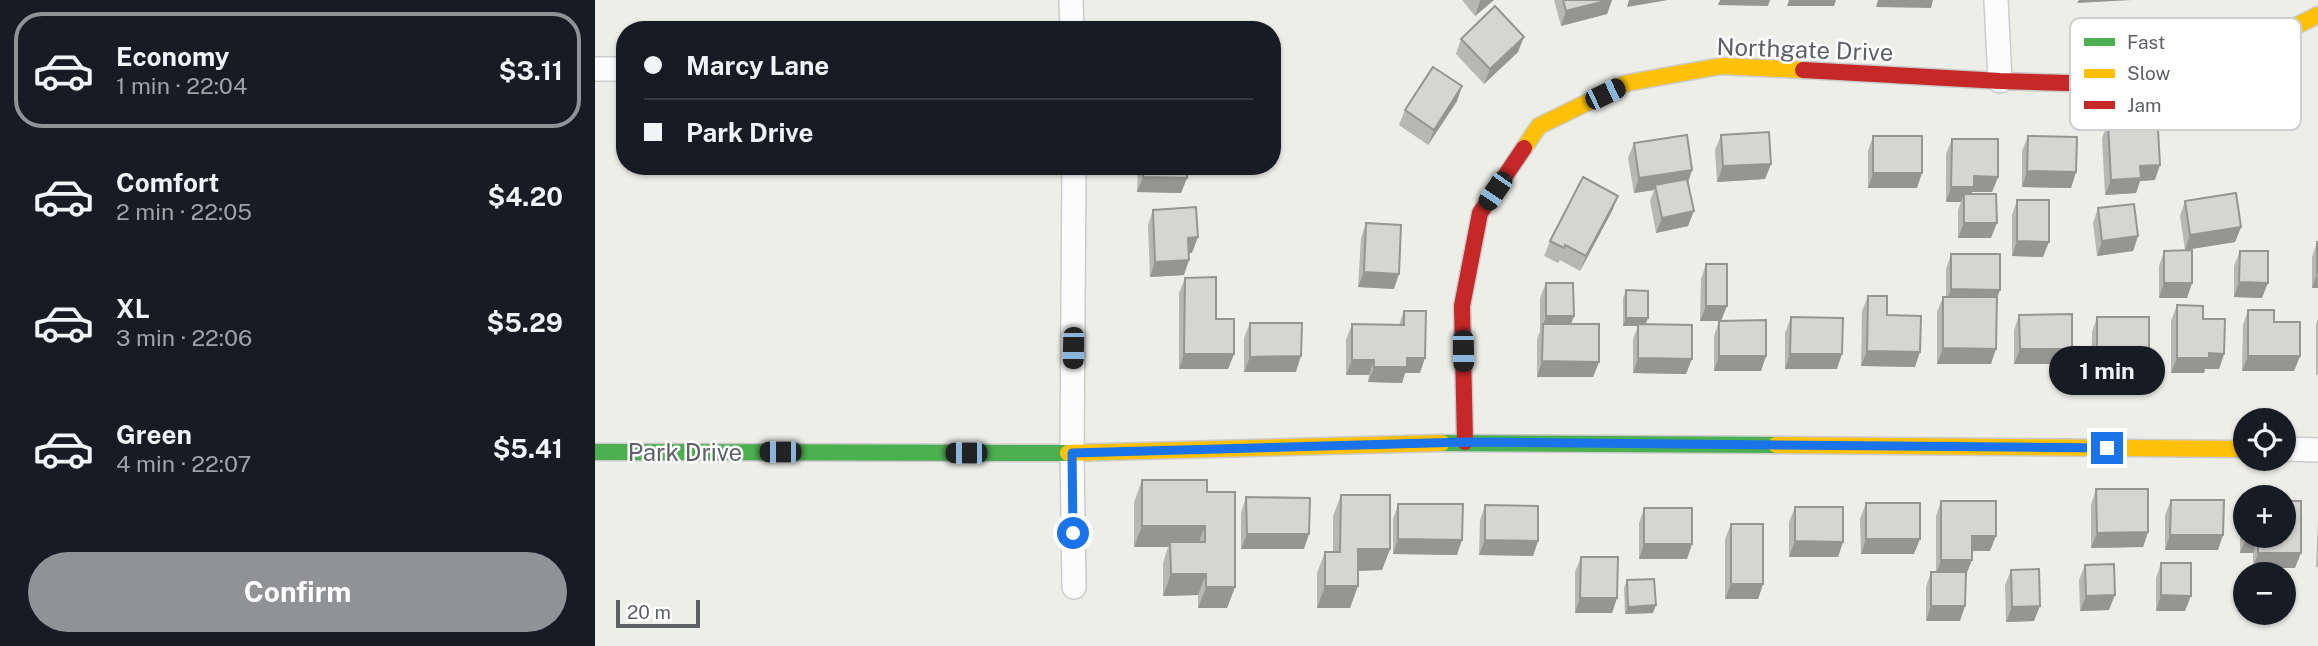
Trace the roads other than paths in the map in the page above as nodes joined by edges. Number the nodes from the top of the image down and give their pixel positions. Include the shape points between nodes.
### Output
1 (1070, 0) edge
2 (1996, 0) edge
3 (2318, 15) edge
4 (1071, 21) edge
5 (2301, 24) edge
6 (595, 69) edge
7 (616, 69) edge
8 (2000, 80) junction
9 (2070, 83) edge
10 (1074, 175) edge
11 (1465, 442) junction
12 (2233, 449) edge
13 (2296, 449) edge
14 (2318, 450) edge
15 (595, 452) edge
16 (1072, 453) junction
17 (1074, 587) dead end

1 - 4 street
2 - 8 street
3 - 5 street, Northgate Drive
6 - 7 street
8 - 9 street, Northgate Drive
8 - 11 street, Northgate Drive via 1721,66 1626,83 1539,126 1481,213 1462,306
10 - 16 street
11 - 12 street, Park Drive
11 - 16 street, Park Drive
13 - 14 street
15 - 16 street, Park Drive
16 - 17 street

